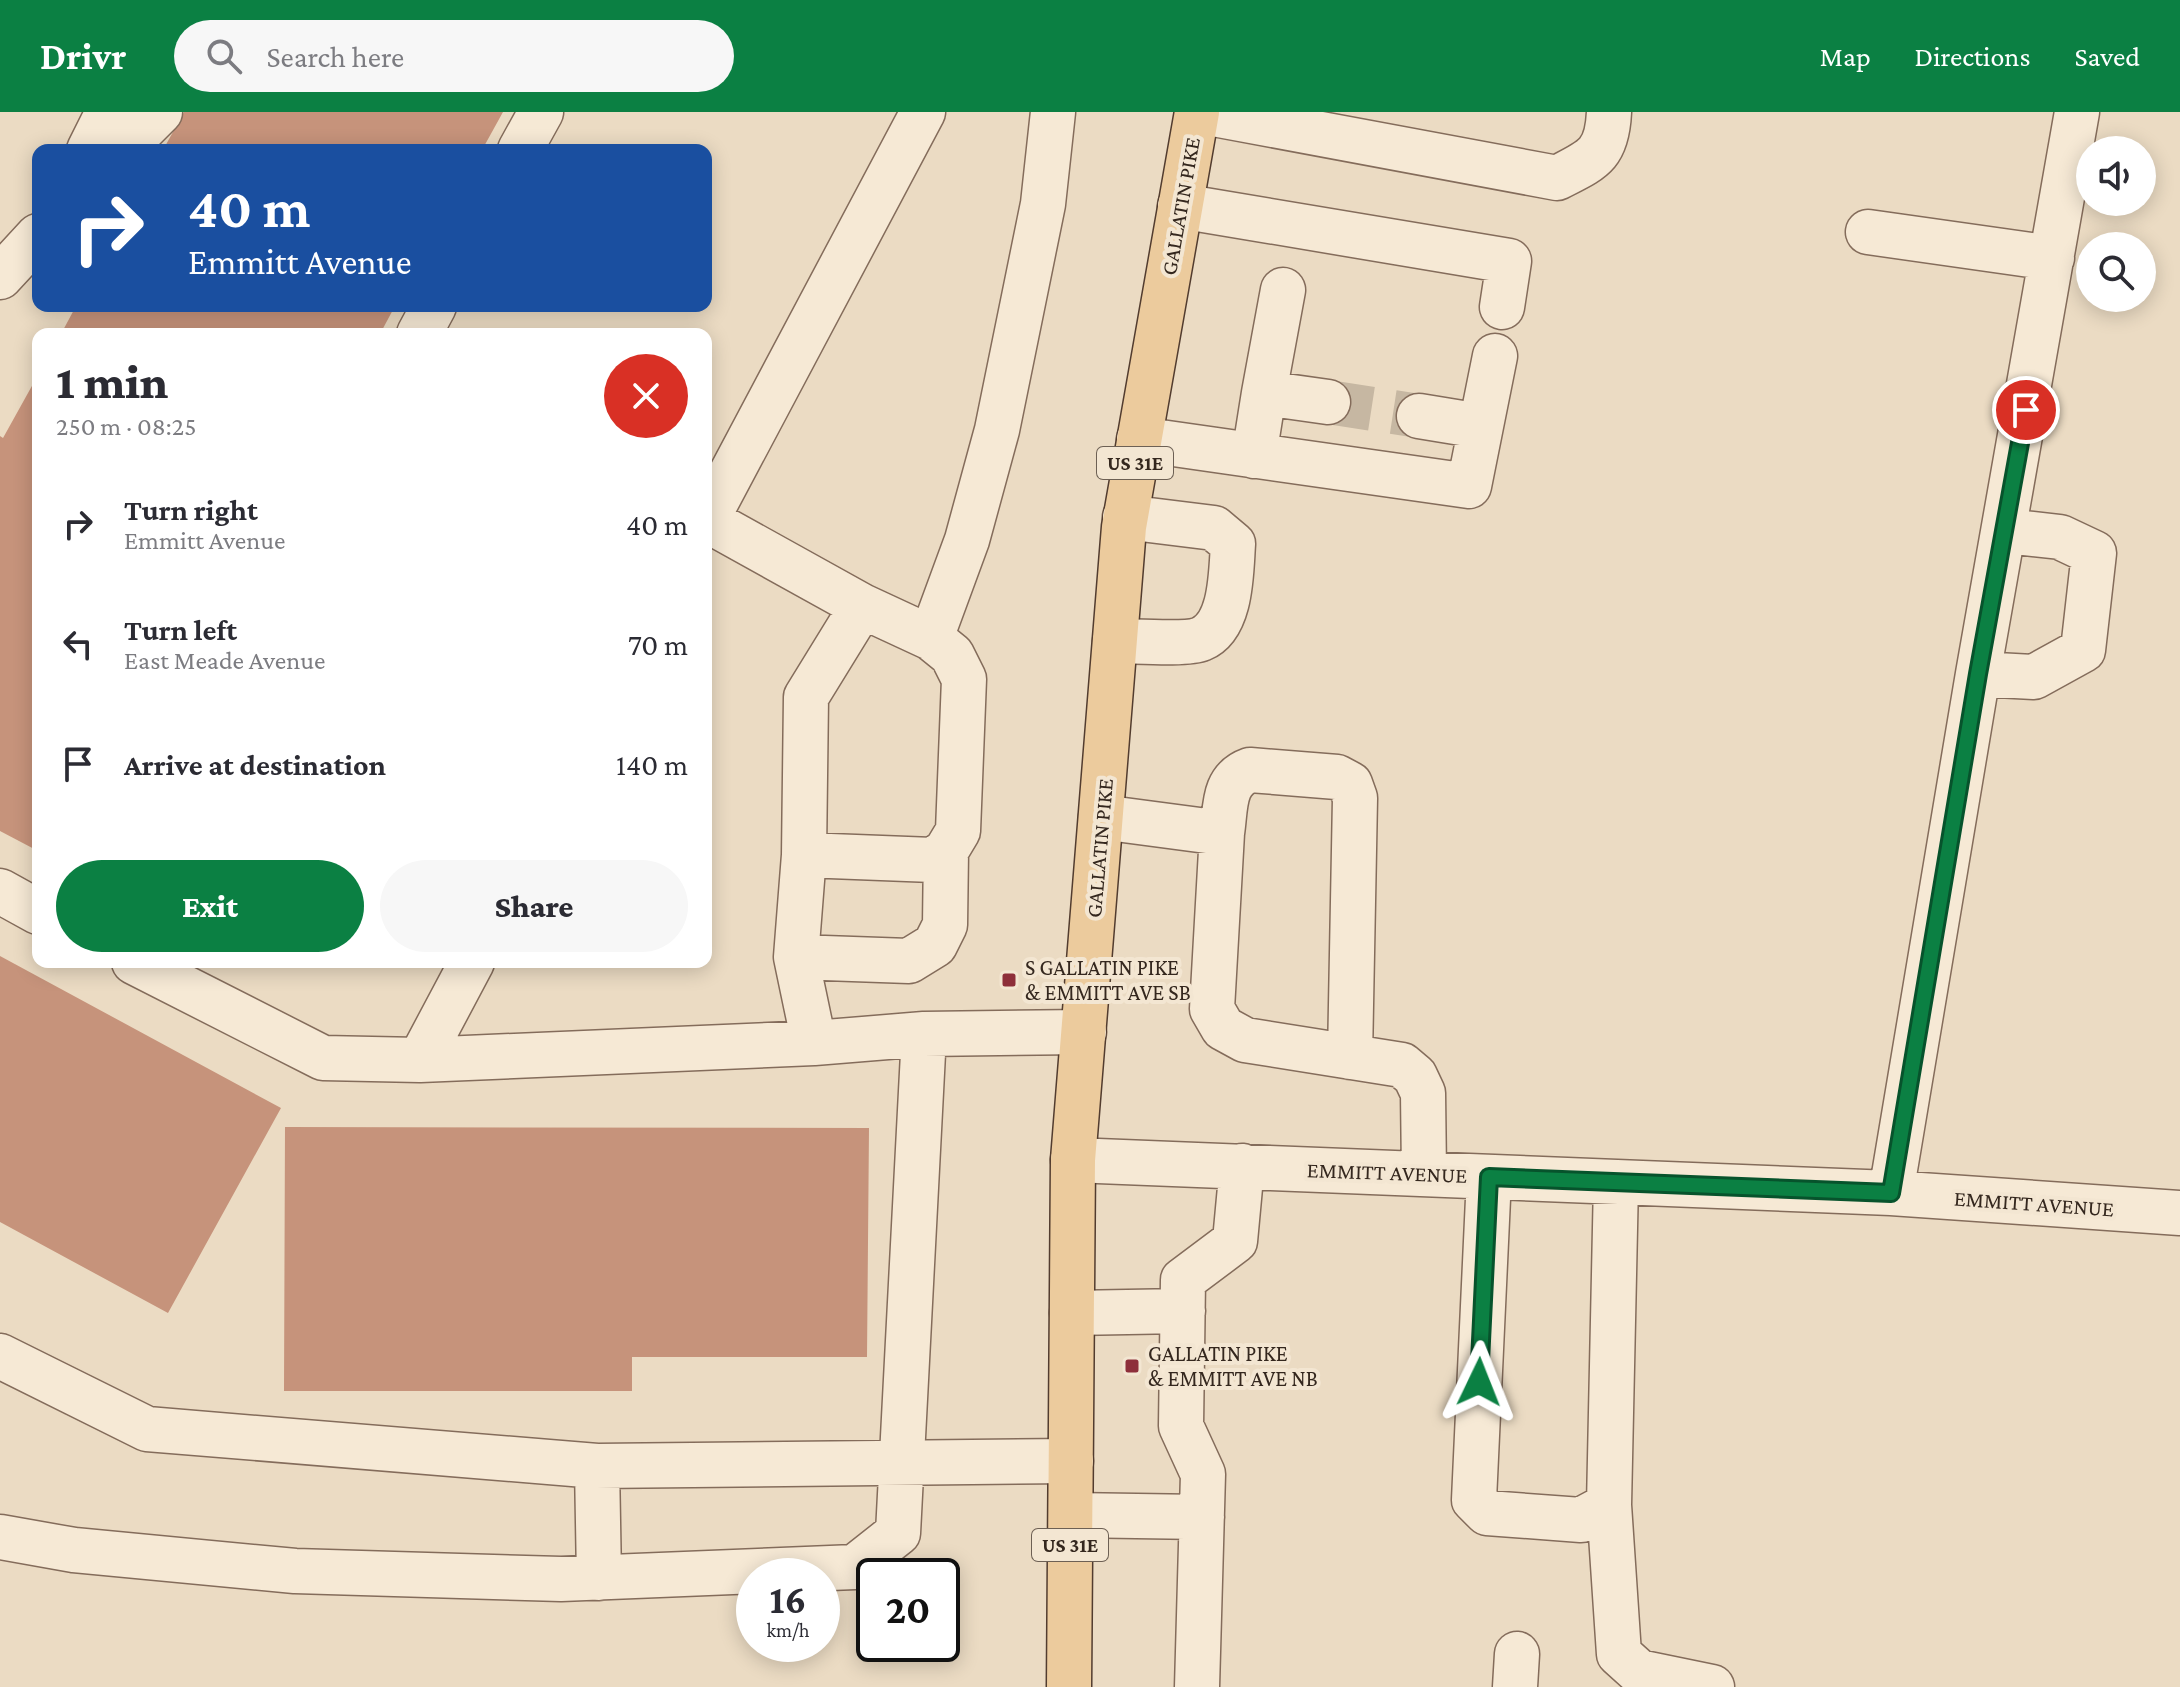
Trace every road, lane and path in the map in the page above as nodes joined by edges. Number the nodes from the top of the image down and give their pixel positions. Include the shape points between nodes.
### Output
1 (108, 112) edge
2 (160, 112) edge
3 (541, 112) edge
4 (923, 112) edge
5 (1053, 112) edge
6 (1200, 112) edge
7 (1609, 112) edge
8 (2077, 112) edge
9 (92, 144) edge
10 (128, 144) edge
11 (523, 144) edge
12 (1180, 206) junction
13 (1868, 232) dead end
14 (32, 242) edge
15 (2052, 258) junction
16 (0, 277) edge
17 (1283, 290) dead end
18 (1502, 307) dead end
19 (1495, 356) dead end
20 (1264, 393) junction
21 (1328, 402) tunnel mouth
22 (1419, 416) tunnel mouth
23 (1480, 426) junction
24 (1139, 439) junction
25 (1254, 456) junction
26 (712, 509) edge
27 (1125, 517) junction
28 (712, 523) edge
29 (2005, 531) junction
30 (862, 606) junction
31 (931, 638) junction
32 (1115, 641) junction
33 (1978, 674) junction
34 (1101, 817) junction
35 (1222, 833) junction
36 (946, 851) junction
37 (804, 855) junction
38 (0, 891) edge
39 (32, 909) edge
40 (796, 957) junction
41 (146, 968) edge
42 (469, 968) edge
43 (1084, 1032) junction
44 (924, 1034) junction
45 (814, 1043) junction
46 (1350, 1057) junction
47 (420, 1060) junction
48 (1073, 1160) junction
49 (1242, 1166) junction
50 (1424, 1174) junction
51 (1489, 1177) junction
52 (1616, 1182) junction
53 (1891, 1193) junction
54 (2180, 1213) edge
55 (1183, 1311) junction
56 (1072, 1313) junction
57 (0, 1356) edge
58 (1071, 1461) junction
59 (901, 1463) junction
60 (597, 1466) junction
61 (1609, 1505) junction
62 (1071, 1515) junction
63 (1202, 1517) junction
64 (0, 1537) edge
65 (599, 1578) junction
66 (1069, 1687) edge
67 (1197, 1687) edge
68 (1712, 1687) edge

1 - 9 street
2 - 10 street
3 - 11 street
4 - 26 street
5 - 31 street via 1043,204 997,430 967,540
6 - 7 street via 1557,178 1595,159
6 - 12 main road, GALLATIN PIKE / US 31E
8 - 15 street
12 - 18 street via 1509,261
12 - 24 main road, GALLATIN PIKE / US 31E
13 - 15 street
14 - 16 street
15 - 29 street
17 - 20 street
19 - 23 street
20 - 21 street
20 - 25 street
22 - 23 street
23 - 25 street via 1469,486
24 - 25 street
24 - 27 main road, GALLATIN PIKE / US 31E
27 - 32 main road, GALLATIN PIKE / US 31E
27 - 32 street via 1214,528 1233,544 1228,602 1213,631 1199,640
28 - 30 street
29 - 33 street
29 - 33 street via 2060,537 2094,553 2083,650 2034,677
30 - 31 street
30 - 37 street via 806,697
31 - 36 street via 952,655 964,679 958,831
32 - 34 main road, GALLATIN PIKE / US 31E
33 - 53 street
34 - 35 street
34 - 43 main road, GALLATIN PIKE / US 31E
35 - 46 street via 1212,1009 1223,1028 1245,1040
35 - 46 street via 1228,790 1238,775 1250,770 1337,777 1350,784 1355,798
36 - 37 street via 933,860
36 - 40 street via 945,925 935,945 909,961
37 - 40 street
38 - 39 street
40 - 45 street
41 - 47 street via 323,1058
42 - 47 street
43 - 44 street
43 - 48 main road, GALLATIN PIKE / US 31E
44 - 45 street
44 - 59 street
45 - 47 street
46 - 50 street via 1402,1065 1415,1076 1423,1093
48 - 49 street, EMMITT AVENUE
48 - 56 main road, GALLATIN PIKE / US 31E
49 - 50 street, EMMITT AVENUE
49 - 55 street via 1235,1241 1183,1280
50 - 51 street, EMMITT AVENUE
51 - 52 street, EMMITT AVENUE
51 - 61 street via 1474,1500 1487,1513 1581,1520
52 - 53 street, EMMITT AVENUE
52 - 61 street
53 - 54 street, EMMITT AVENUE
55 - 56 street
55 - 63 street via 1181,1426 1203,1474
56 - 58 main road, GALLATIN PIKE / US 31E
57 - 60 street via 147,1429
58 - 59 street
58 - 62 main road, GALLATIN PIKE / US 31E
59 - 60 street
59 - 65 street via 898,1533 855,1567
60 - 65 street
61 - 68 street via 1619,1654 1639,1672
62 - 63 street
62 - 66 main road, GALLATIN PIKE / US 31E
63 - 67 street
64 - 65 street via 74,1550 295,1571

